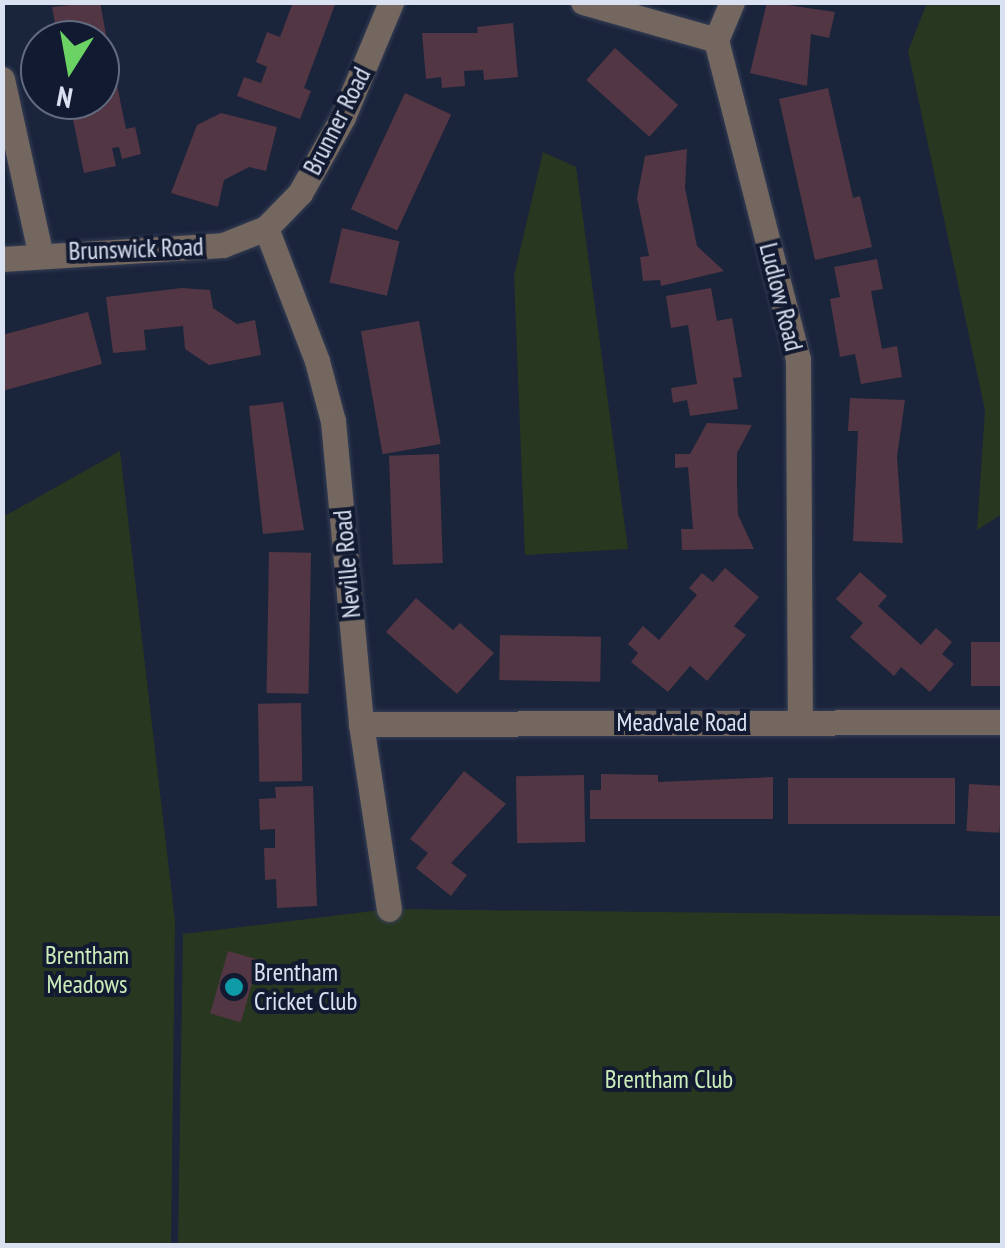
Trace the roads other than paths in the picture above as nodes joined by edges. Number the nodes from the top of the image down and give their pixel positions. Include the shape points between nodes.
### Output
1 (391, 2) edge
2 (583, 2) edge
3 (732, 2) edge
4 (716, 40) junction
5 (2, 79) edge
6 (266, 228) junction
7 (40, 252) junction
8 (2, 259) edge
9 (800, 721) junction
10 (1002, 722) edge
11 (361, 724) junction
12 (389, 909) dead end

1 - 6 street, Brunner Road via 300,194
2 - 4 street
3 - 4 street
4 - 9 street, Ludlow Road via 798,359
5 - 7 street
6 - 7 street, Brunswick Road via 223,245
6 - 11 street, Neville Road via 318,360 333,421
7 - 8 street, Brunswick Road
9 - 10 street, Meadvale Road
9 - 11 street, Meadvale Road
11 - 12 street, Neville Road

